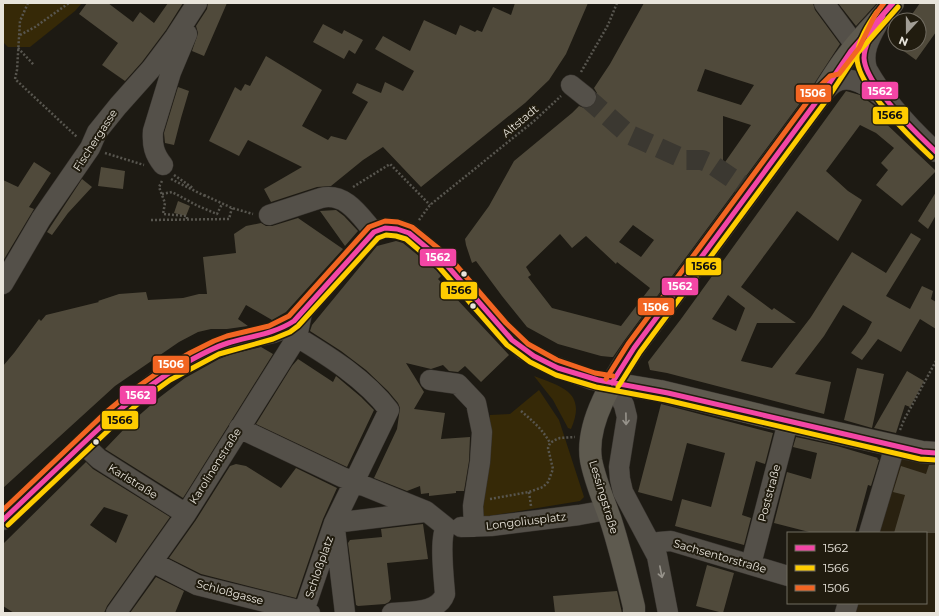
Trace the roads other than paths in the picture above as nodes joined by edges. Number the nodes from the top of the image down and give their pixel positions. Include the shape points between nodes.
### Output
1 (197, 3) edge
2 (202, 3) edge
3 (824, 3) edge
4 (887, 11) edge
5 (860, 49) junction
6 (843, 80) junction
7 (822, 94) junction
8 (888, 100) junction
9 (936, 152) edge
10 (161, 172) road end
11 (268, 216) road end
12 (374, 232) junction
13 (3, 284) edge
14 (302, 313) junction
15 (297, 337) junction
16 (430, 380) dead end
17 (612, 383) junction
18 (788, 422) junction
19 (239, 428) junction
20 (83, 444) junction
21 (895, 446) junction
22 (936, 453) edge
23 (354, 482) junction
24 (607, 510) junction
25 (426, 511) junction
26 (186, 514) junction
27 (3, 520) edge
28 (334, 523) junction
29 (446, 527) junction
30 (474, 527) junction
31 (869, 530) edge
32 (652, 545) junction
33 (152, 562) junction
34 (751, 564) junction
35 (787, 576) edge
36 (307, 612) edge
37 (116, 613) edge
38 (345, 613) edge
39 (392, 613) edge
40 (634, 613) edge
41 (668, 613) edge

1 - 13 street, Fischergasse via 151,69 97,132 90,148 41,219
2 - 10 street via 171,72 155,122 153,147
3 - 5 street
4 - 5 main road, Lessingstraße
5 - 6 street
5 - 7 main road, Lessingstraße via 833,76
5 - 8 street via 867,69
6 - 7 street via 834,82
6 - 8 street via 861,83
7 - 17 main road, Lessingstraße via 746,188
8 - 9 street
11 - 12 street via 328,196 348,203
12 - 14 street
12 - 17 street via 385,228 409,233 444,262 501,328 524,350 554,366 593,380
14 - 15 street, Karolinenstraße
14 - 20 street via 287,326 273,333 214,348 165,376 134,398
15 - 19 street, Karolinenstraße
15 - 23 street, Schloßplatz via 342,366 389,410
16 - 30 street via 458,384 476,403 482,432 473,506
17 - 18 main road via 660,391
17 - 24 main road, Lessingstraße via 594,424 591,444 594,474
17 -> 32 street via 624,405 627,418 619,467 623,492
18 - 21 main road
18 - 34 street, Poststraße
19 - 23 street
19 - 26 street, Karolinenstraße
20 - 26 street, Karlstraße via 98,459
20 - 27 street
21 - 22 main road
21 - 31 street
23 - 25 street
23 - 28 street, Schloßplatz
24 - 30 street, Longoliusplatz
24 - 40 main road, Lessingstraße via 623,561
25 - 28 street, Schloßplatz
25 - 29 street
26 - 33 street, Karolinenstraße
28 - 36 street, Schloßplatz
28 - 38 street, Schloßplatz
29 - 30 street, Longoliusplatz
29 - 39 street via 443,533 445,594 442,601 425,610
32 - 34 street, Sachsentorstraße via 671,541
32 -> 41 street via 660,567
33 - 36 street, Schloßgasse via 197,585
33 - 37 street, Karolinenstraße
34 - 35 street, Sachsentorstraße

